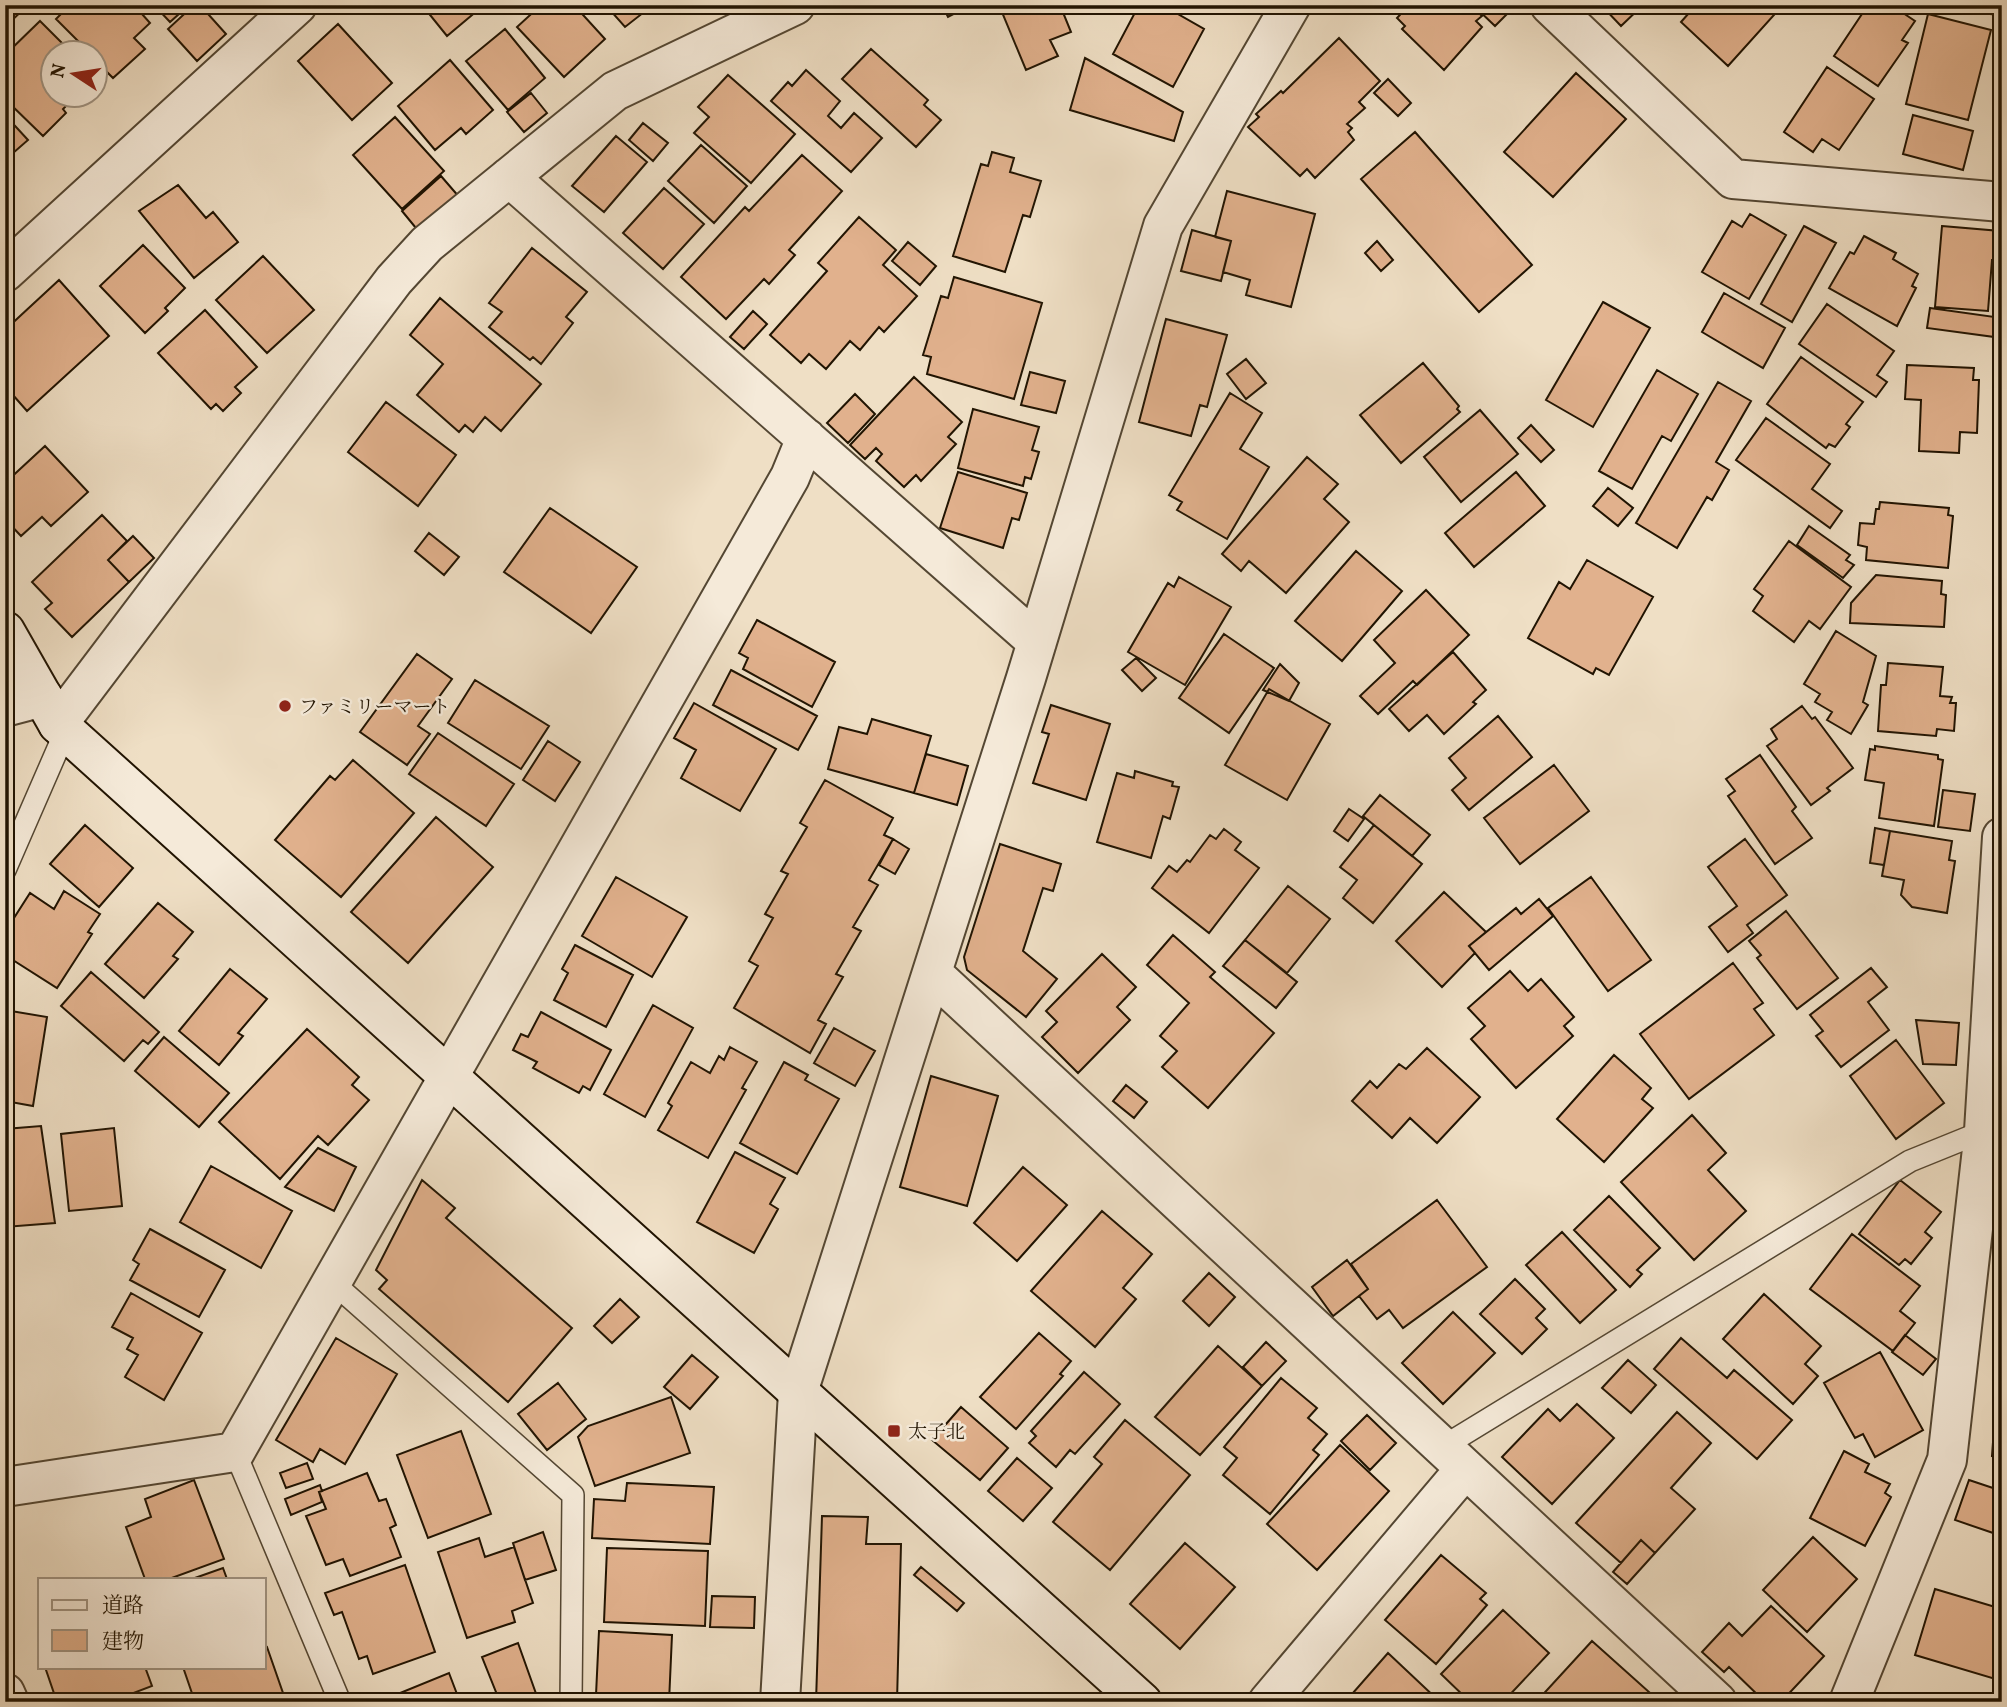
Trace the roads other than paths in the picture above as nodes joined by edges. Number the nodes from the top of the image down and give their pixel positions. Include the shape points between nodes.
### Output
1 (297, 5) edge
2 (795, 5) edge
3 (1291, 5) edge
4 (1550, 5) edge
5 (509, 177) junction
6 (2002, 202) edge
7 (5, 272) edge
8 (806, 438) junction
9 (5, 631) edge
10 (1037, 642) junction
11 (5, 707) edge
12 (56, 717) junction
13 (2002, 837) edge
14 (5, 870) edge
15 (933, 974) junction
16 (447, 1074) junction
17 (1993, 1132) edge
18 (330, 1280) junction
19 (798, 1392) junction
20 (235, 1452) junction
21 (1453, 1458) junction
22 (5, 1487) edge
23 (5, 1693) edge
24 (9, 1702) edge
25 (340, 1702) edge
26 (571, 1702) edge
27 (780, 1702) edge
28 (1142, 1702) edge
29 (1268, 1702) edge
30 (1717, 1702) edge
31 (1849, 1702) edge

1 - 7 street
2 - 5 street via 615,91
3 - 10 street via 1163,226
4 - 6 street via 1733,179
5 - 8 street
5 - 12 street via 427,244 394,280
8 - 10 street
8 - 16 street via 789,477
9 - 12 street
10 - 15 street
11 - 12 street
12 - 14 lane
12 - 16 street
13 - 17 street
15 - 19 street
15 - 21 street
16 - 18 street
16 - 19 street
17 - 21 lane via 1910,1161
17 - 31 street via 1947,1460
18 - 20 street
18 - 26 lane via 573,1495
19 - 27 street
19 - 28 street
20 - 22 street
20 - 25 lane
21 - 29 street
21 - 30 street
23 - 24 street

